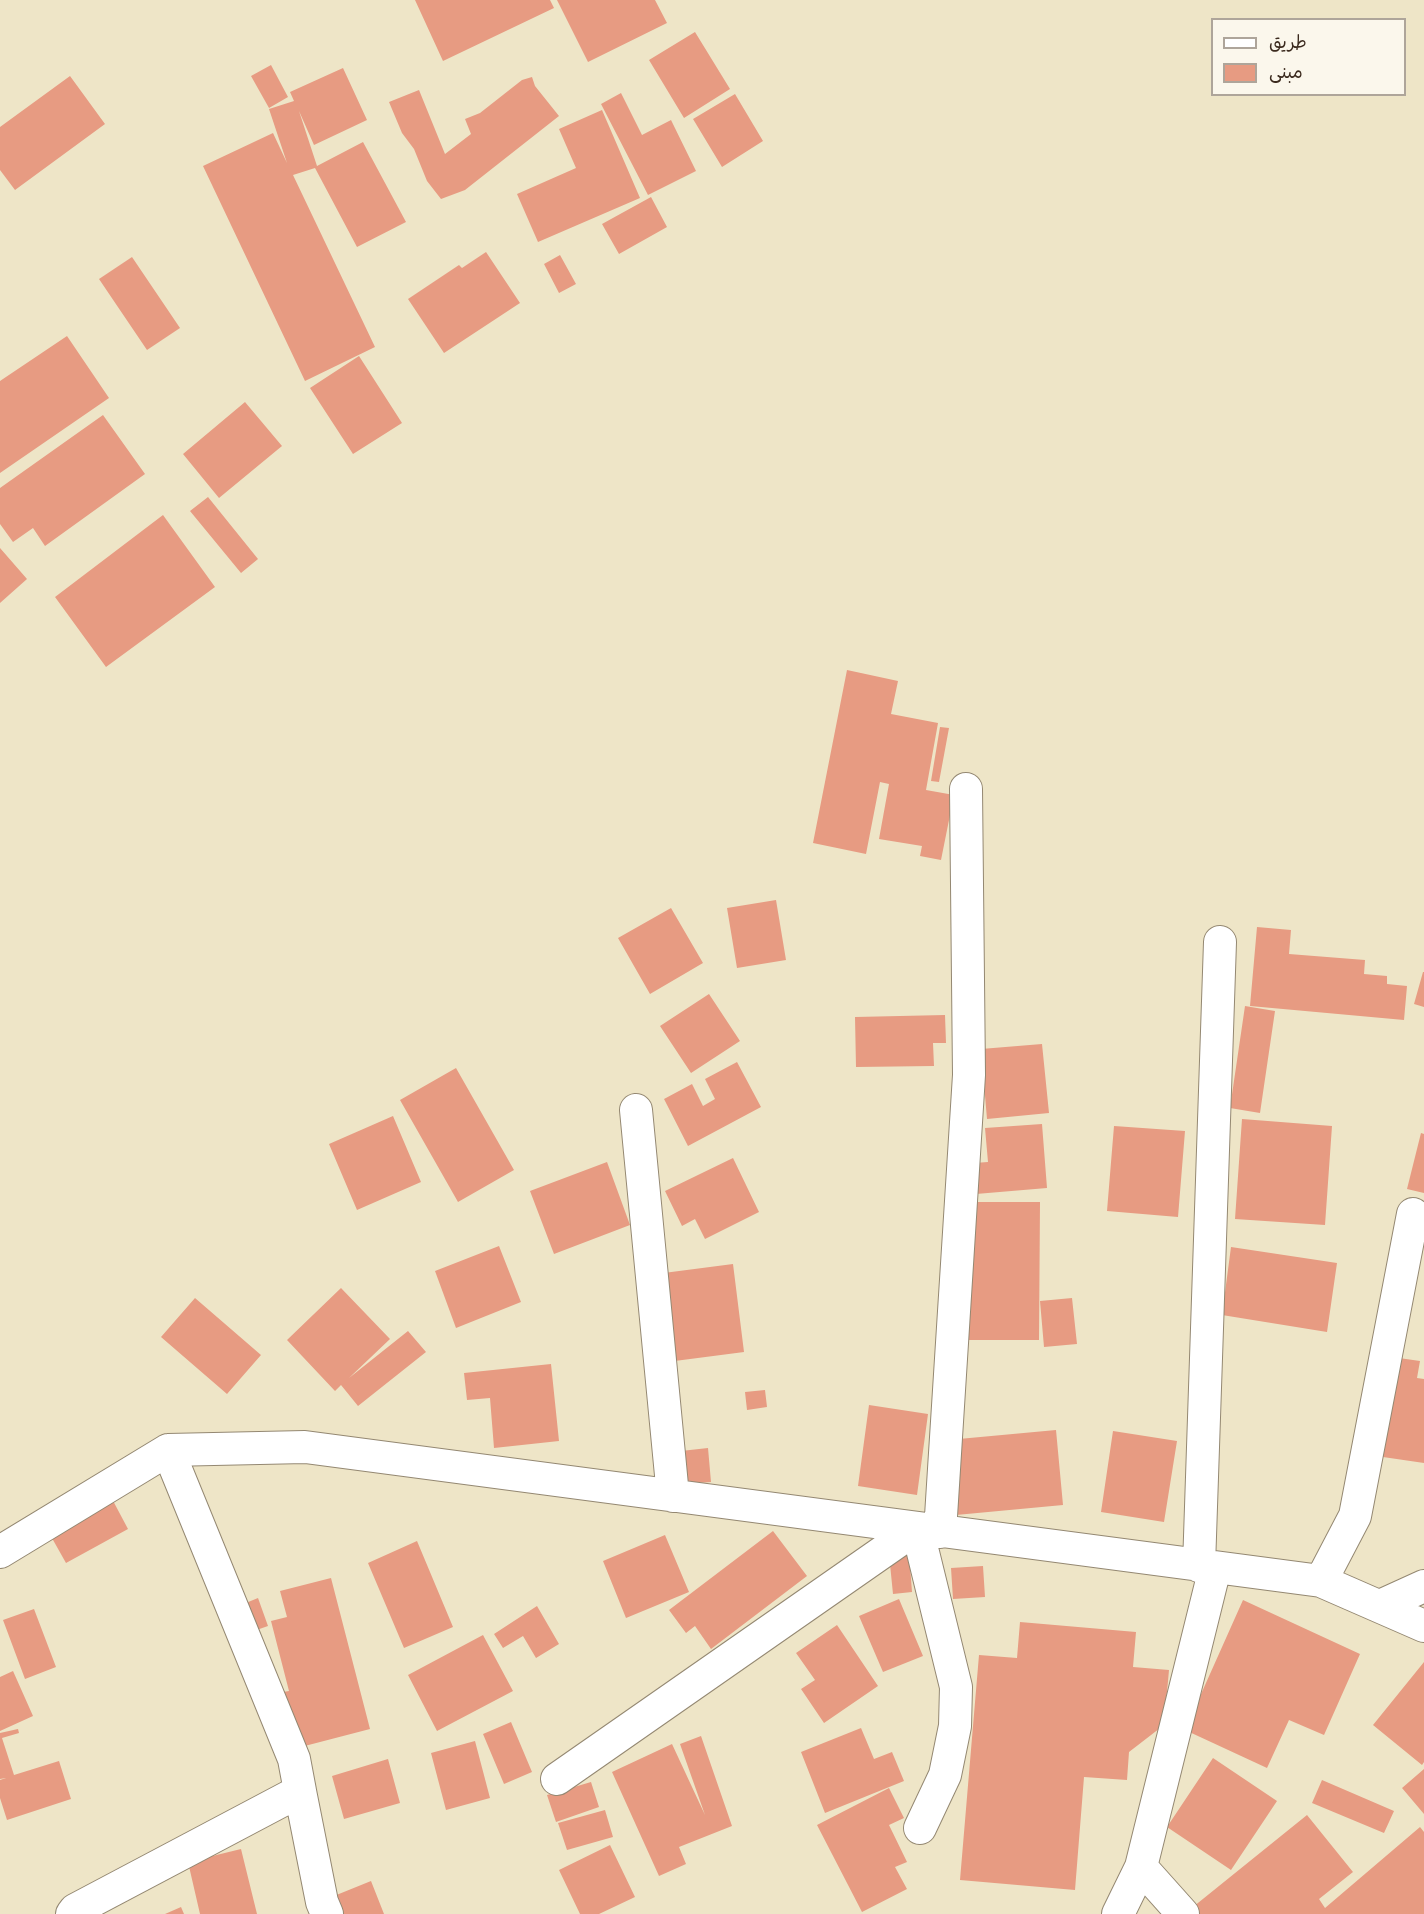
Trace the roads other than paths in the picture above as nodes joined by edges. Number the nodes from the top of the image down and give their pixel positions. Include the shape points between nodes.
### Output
1 (966, 789) dead end
2 (1220, 942) dead end
3 (636, 1110) dead end
4 (1413, 1214) dead end
5 (168, 1450) junction
6 (673, 1496) junction
7 (928, 1530) junction
8 (0, 1552) edge
9 (1207, 1567) junction
10 (1321, 1581) junction
11 (1424, 1586) edge
12 (1380, 1606) junction
13 (1424, 1626) edge
14 (557, 1779) dead end
15 (300, 1791) junction
16 (920, 1828) dead end
17 (1141, 1867) junction
18 (72, 1914) edge
19 (327, 1914) edge
20 (1118, 1914) edge
21 (1183, 1914) edge

1 - 7 street via 969,1075
2 - 9 street
3 - 6 street
4 - 10 street via 1355,1516
5 - 6 street via 305,1447
5 - 8 street
5 - 15 street via 294,1759
6 - 7 street
7 - 9 street
7 - 14 street
7 - 16 street via 956,1687 955,1726 945,1775
9 - 10 street
9 - 17 street
10 - 12 street
11 - 12 street
12 - 13 street
15 - 18 street
15 - 19 street
17 - 20 street
17 - 21 street

